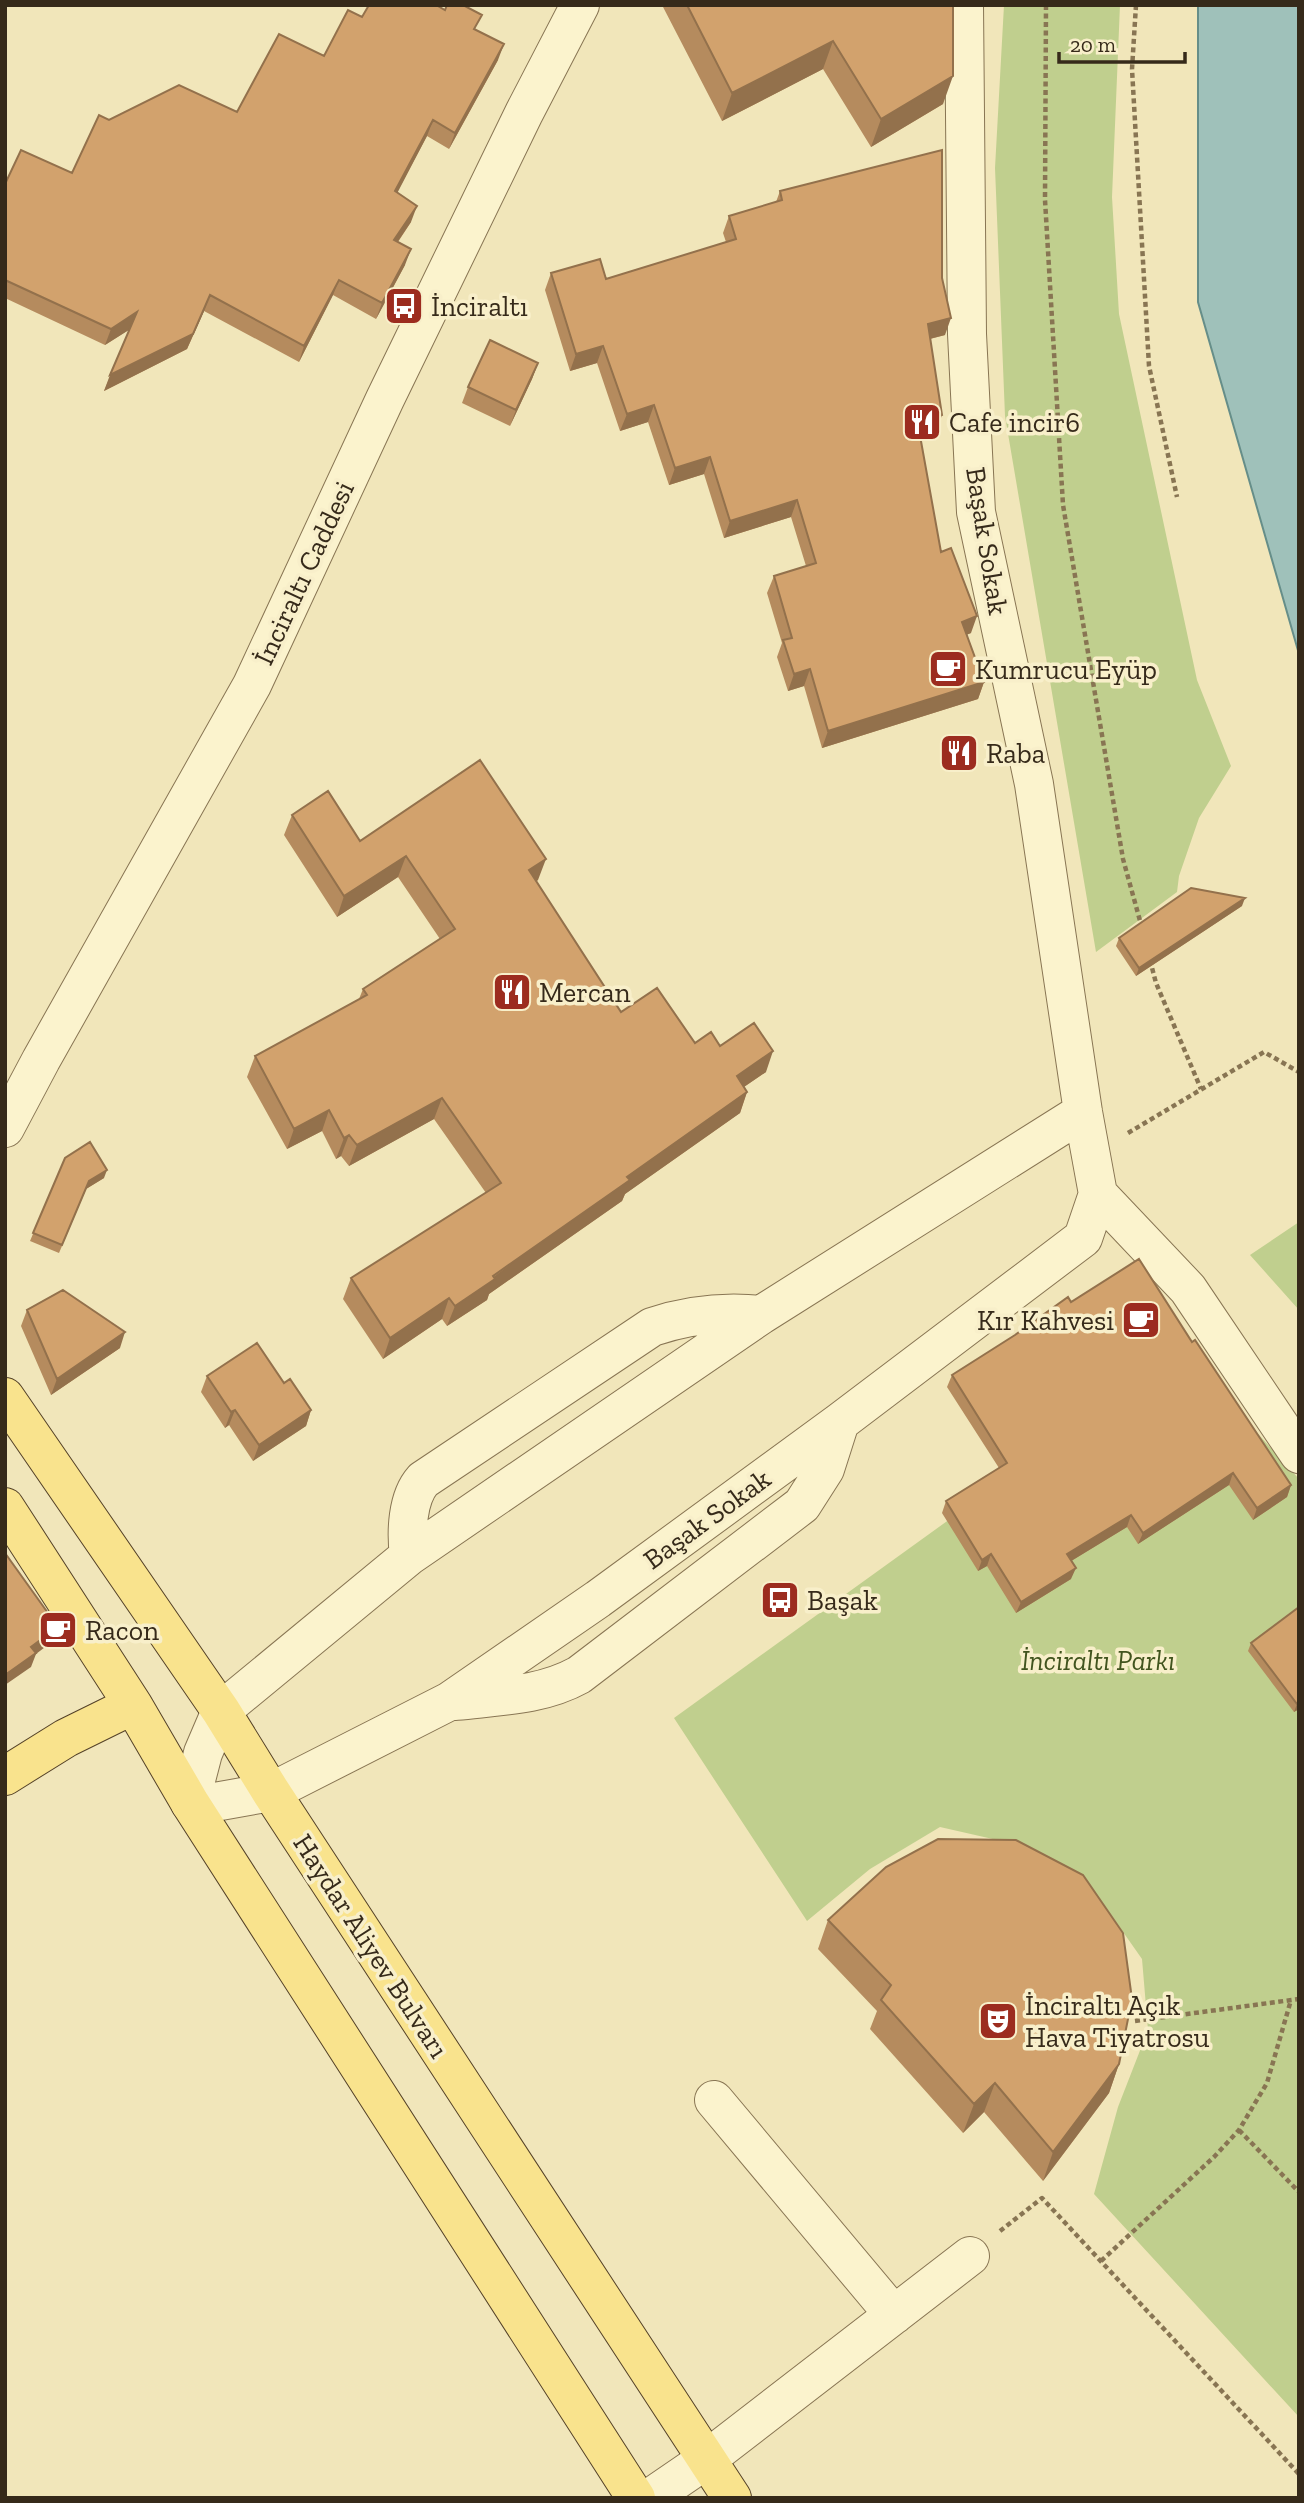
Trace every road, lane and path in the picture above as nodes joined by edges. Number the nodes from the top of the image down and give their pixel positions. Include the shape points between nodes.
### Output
1 (580, 5) edge
2 (964, 5) edge
3 (1046, 5) edge
4 (1136, 5) edge
5 (1177, 497) dead end
6 (1143, 933) edge
7 (1150, 958) edge
8 (1299, 1072) edge
9 (1202, 1089) junction
10 (1083, 1112) junction
11 (5, 1128) edge
12 (1091, 1155) junction
13 (1098, 1194) junction
14 (761, 1315) junction
15 (5, 1397) edge
16 (840, 1422) junction
17 (1299, 1454) edge
18 (5, 1507) edge
19 (409, 1556) junction
20 (450, 1702) junction
21 (132, 1705) junction
22 (221, 1711) junction
23 (5, 1776) edge
24 (271, 1792) junction
25 (190, 1803) junction
26 (1299, 1999) edge
27 (1291, 2000) junction
28 (1135, 2021) dead end
29 (714, 2100) dead end
30 (1239, 2130) junction
31 (1298, 2190) edge
32 (970, 2256) joint
33 (1101, 2261) junction
34 (894, 2315) junction
35 (707, 2459) junction
36 (1299, 2474) edge
37 (636, 2498) edge
38 (650, 2498) edge
39 (732, 2498) edge

1 - 11 street, İnciraltı Caddesi via 410,349 252,685
2 - 10 street, Başak Sokak via 967,334 976,512 1034,784
3 - 6 path via 1045,200 1063,505 1123,859
4 - 5 path via 1132,69 1149,366
7 - 9 path
8 - 9 path via 1264,1052
9 - 12 path
10 - 12 street, Başak Sokak
10 - 14 street
12 - 13 street, Başak Sokak
13 - 16 street, Başak Sokak via 1083,1238
13 - 17 street via 1188,1290
14 - 19 street
14 - 19 street via 704,1314 652,1327 423,1480 412,1497
15 - 22 main road, Haydar Aliyev Bulvarı
16 - 20 street, Başak Sokak
16 - 20 street via 825,1469 802,1505 579,1675 538,1692
18 - 21 main road
19 - 22 street
20 - 24 street, Başak Sokak
21 - 23 main road
21 - 25 main road
22 - 24 main road, Haydar Aliyev Bulvarı
22 - 25 street via 203,1753
24 - 25 street, Başak Sokak
24 - 35 main road, Haydar Aliyev Bulvarı
25 - 37 main road
26 - 27 path
27 - 28 path
27 - 30 path via 1267,2083
29 - 34 street
30 - 31 path
30 - 33 path
32 - 33 path via 1042,2197
32 - 34 street
33 - 36 path
34 - 35 street
35 - 38 street
35 - 39 main road, Haydar Aliyev Bulvarı

